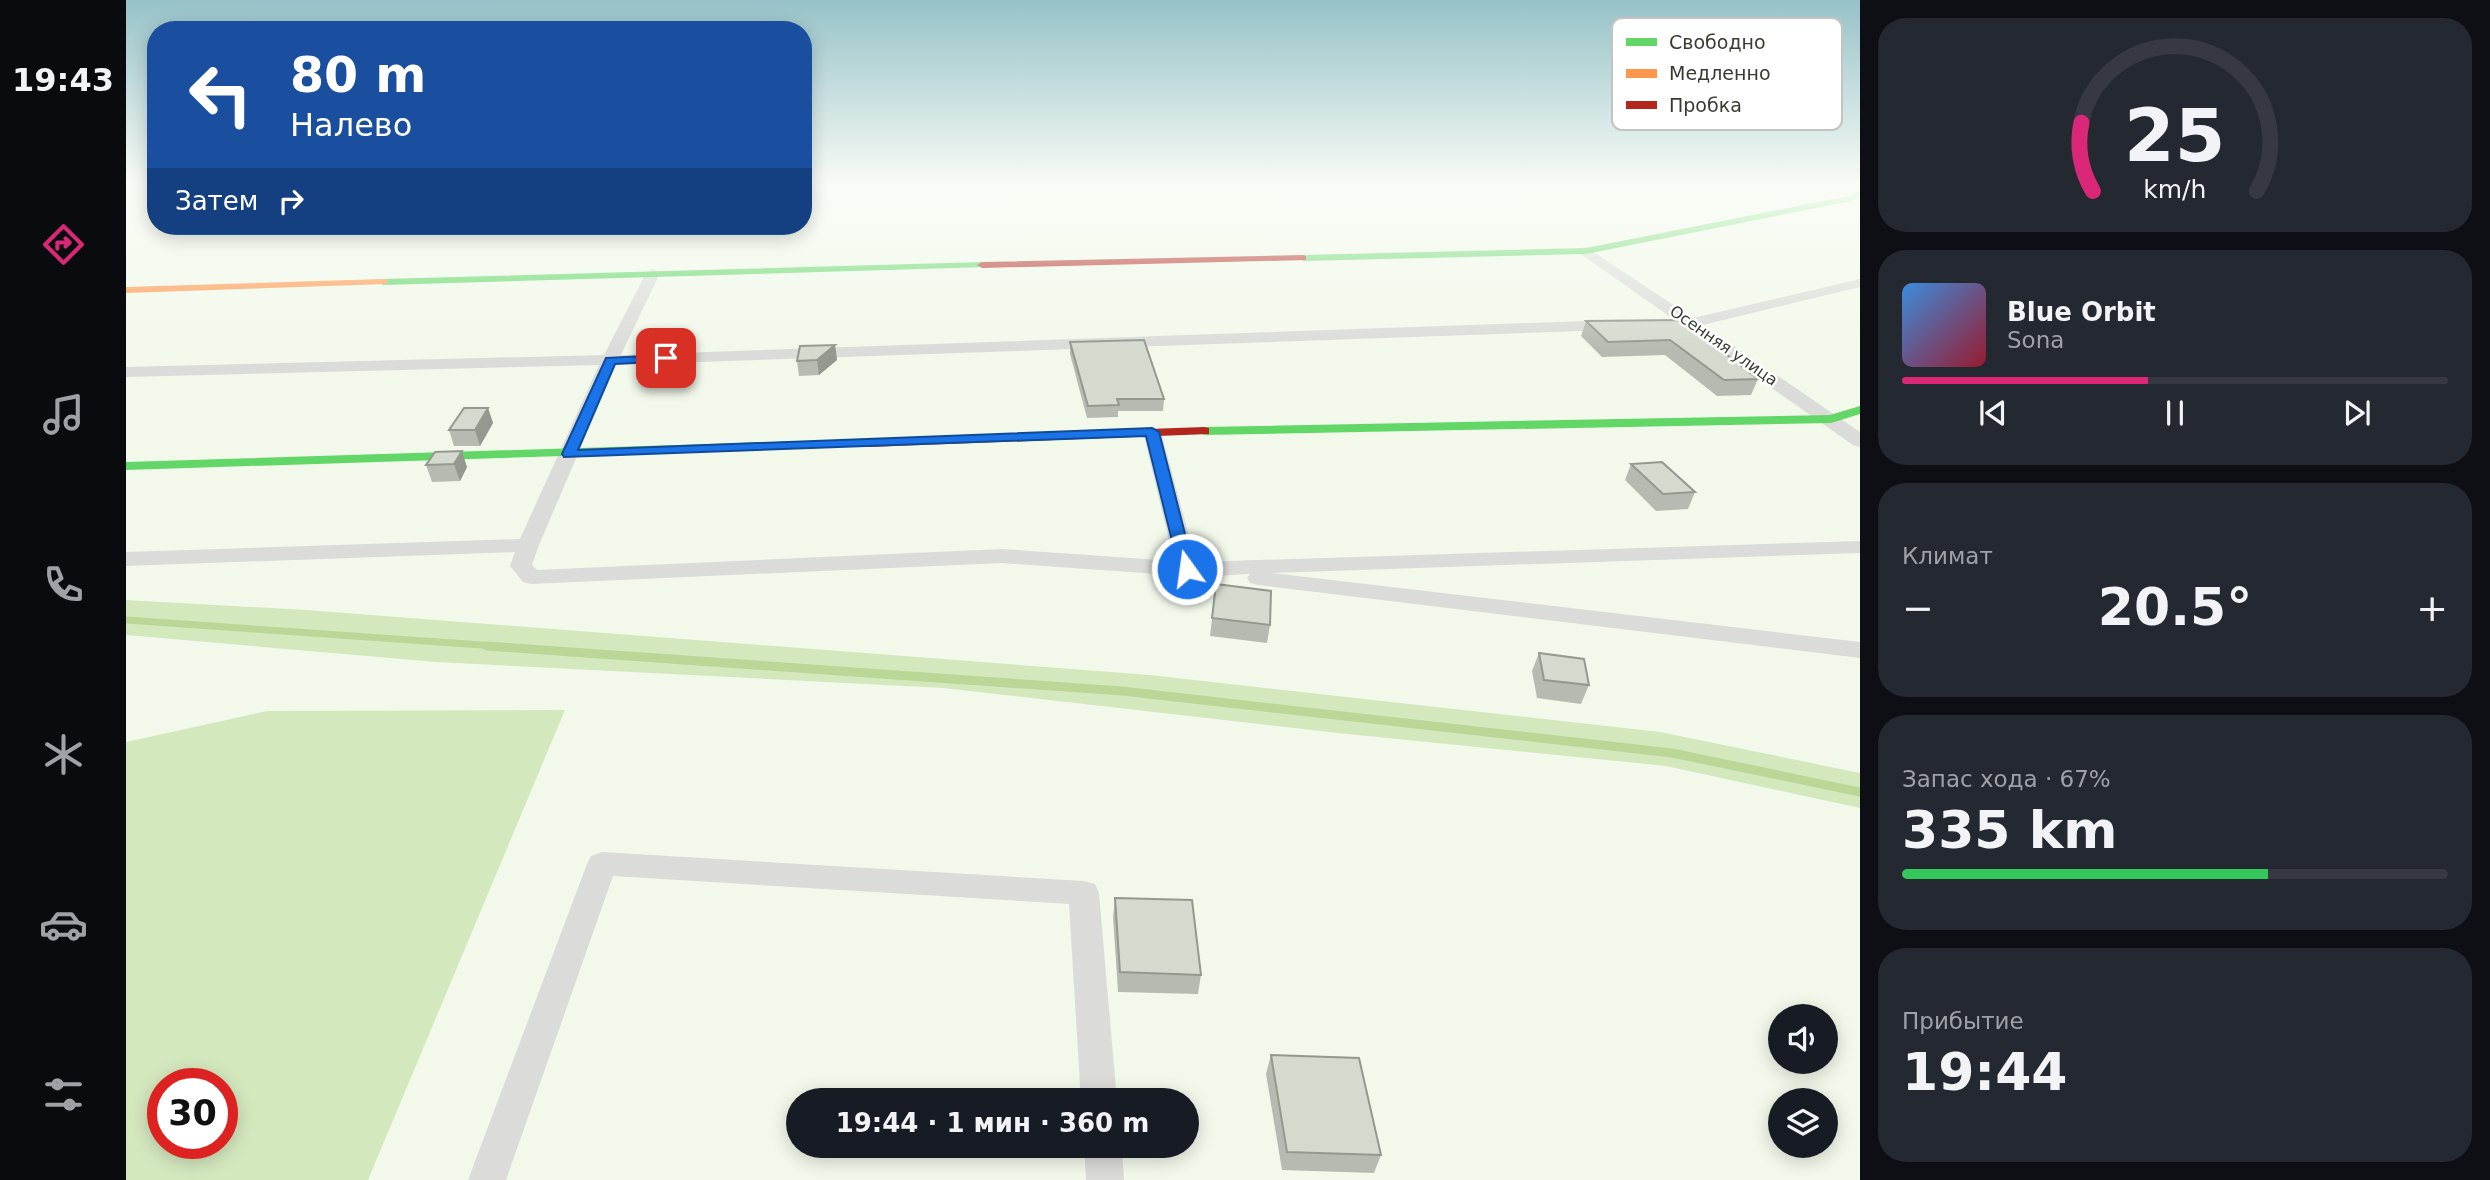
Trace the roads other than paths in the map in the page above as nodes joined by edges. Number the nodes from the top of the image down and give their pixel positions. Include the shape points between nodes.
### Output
1 (1641, 240) edge
2 (1586, 251) junction
3 (653, 273) junction
4 (1860, 283) edge
5 (126, 290) edge
6 (1691, 323) junction
7 (610, 360) junction
8 (126, 372) edge
9 (1860, 410) edge
10 (1831, 419) junction
11 (1152, 432) junction
12 (1860, 440) edge
13 (569, 454) junction
14 (126, 466) edge
15 (528, 545) junction
16 (1860, 547) edge
17 (126, 559) edge
18 (1187, 569) junction
19 (1860, 650) edge
20 (1098, 1088) edge
21 (1104, 1158) edge
22 (487, 1180) edge
23 (1105, 1180) edge

1 - 2 street
2 - 3 street
2 - 6 street, Осенняя улица
3 - 5 street
3 - 7 street
4 - 6 street
6 - 7 street
6 - 10 street, Осенняя улица
7 - 8 street
7 - 13 street
9 - 10 street
10 - 11 street
10 - 12 street, Осенняя улица
11 - 13 street
11 - 18 street
13 - 14 street
13 - 15 street
15 - 17 street
15 - 18 street via 521,566 531,577 1002,556
16 - 18 street
18 - 19 street
20 - 22 street via 1084,893 602,864
21 - 23 street

